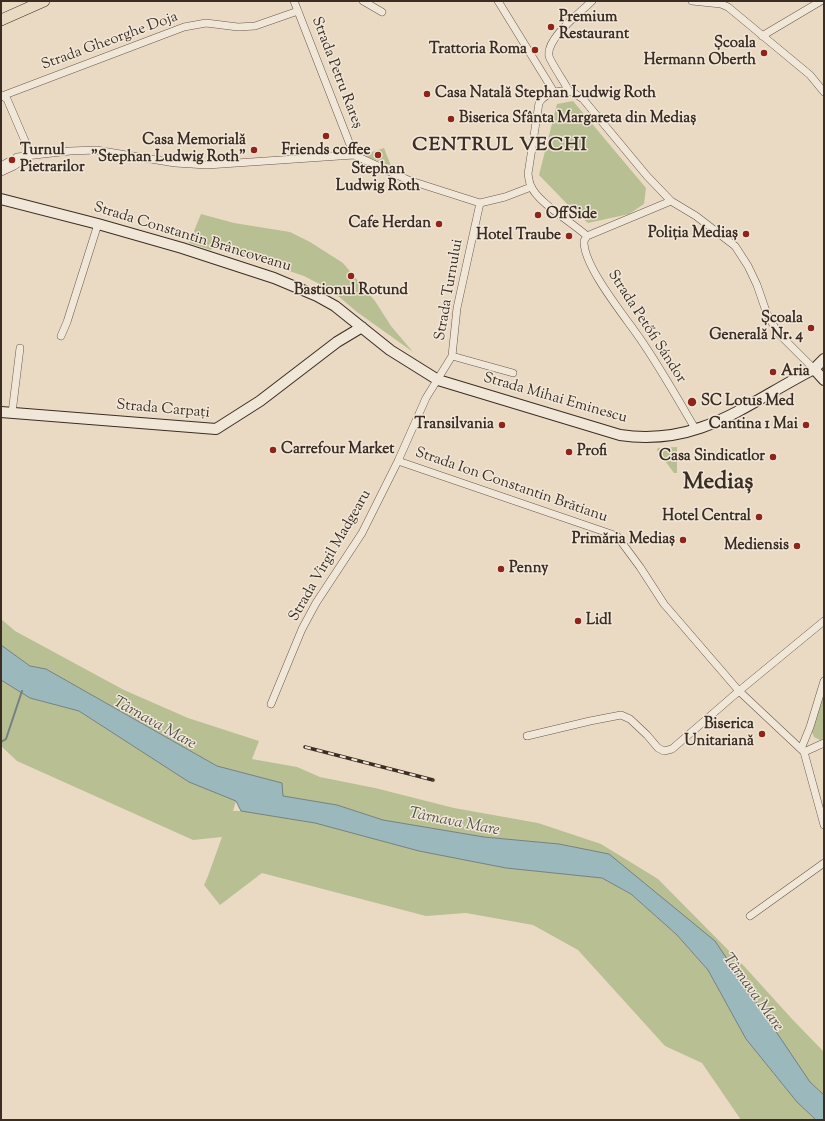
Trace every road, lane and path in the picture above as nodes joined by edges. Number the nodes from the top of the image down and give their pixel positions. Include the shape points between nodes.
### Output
1 (44, 1) edge
2 (294, 1) edge
3 (363, 1) edge
4 (498, 1) edge
5 (592, 1) edge
6 (692, 1) edge
7 (821, 1) edge
8 (298, 11) junction
9 (382, 12) dead end
10 (1, 20) edge
11 (762, 36) junction
12 (569, 91) junction
13 (554, 92) junction
14 (824, 92) edge
15 (1, 95) edge
16 (31, 155) junction
17 (354, 155) junction
18 (17, 157) dead end
19 (8, 162) dead end
20 (1, 166) edge
21 (1, 172) edge
22 (531, 187) junction
23 (2, 199) edge
24 (671, 201) junction
25 (480, 203) junction
26 (98, 224) junction
27 (586, 236) junction
28 (362, 327) junction
29 (61, 336) dead end
30 (20, 348) dead end
31 (452, 356) junction
32 (824, 359) edge
33 (814, 369) junction
34 (513, 373) dead end
35 (438, 380) junction
36 (824, 380) edge
37 (1, 412) edge
38 (12, 413) junction
39 (696, 430) junction
40 (398, 461) junction
41 (824, 621) edge
42 (824, 681) edge
43 (739, 691) junction
44 (271, 704) dead end
45 (527, 736) dead end
46 (824, 743) edge
47 (802, 750) junction
48 (824, 824) edge
49 (824, 864) edge
50 (750, 916) dead end

1 - 10 main road
2 - 8 street, Strada Petru Rareș
3 - 9 street
4 - 13 street
5 - 12 street via 555,36 551,45 549,56
6 - 11 street via 728,7
7 - 11 street
8 - 15 street, Strada Gheorghe Doja via 255,26 238,27 206,23 184,27
8 - 17 street, Strada Petru Rareș
11 - 14 street via 810,75
12 - 13 street
12 - 24 street via 582,99
13 - 22 street via 539,103 528,174
15 - 16 street via 7,99
16 - 17 street via 96,150 175,163 207,165
16 - 18 street
16 - 21 street
17 - 25 street via 408,180
19 - 20 street
22 - 25 street via 505,198
22 - 27 street via 539,197
23 - 26 main road, Strada Constantin Brâncoveanu
24 - 27 street
24 - 33 street via 696,216 735,246 748,266 767,314 778,332
25 - 31 street, Strada Turnului via 457,308
26 - 28 main road, Strada Constantin Brâncoveanu via 274,278 335,306
26 - 29 street via 68,322
27 - 39 street, Strada Petőfi Sándor via 586,254 597,276 643,343
28 - 35 main road, Strada Mihai Eminescu via 390,350
28 - 38 main road, Strada Carpați via 337,342 260,401 216,430
30 - 38 street
31 - 34 street
31 - 35 street, Strada Turnului
32 - 33 main road, Strada Mihai Eminescu
33 - 36 main road
33 - 39 main road, Strada Mihai Eminescu via 733,415
35 - 39 main road, Strada Mihai Eminescu via 620,435 666,436
35 - 40 street, Strada Virgil Madgearu via 426,398
37 - 38 main road, Strada Carpați
40 - 43 street, Strada Ion Constantin Brătianu via 617,536 664,604
40 - 44 street, Strada Virgil Madgearu via 362,533 302,629
41 - 43 street
42 - 47 street
43 - 45 street via 672,749 664,751 630,719 621,716
43 - 47 street, Strada Ion Constantin Brătianu
46 - 47 street
47 - 48 street
49 - 50 street

